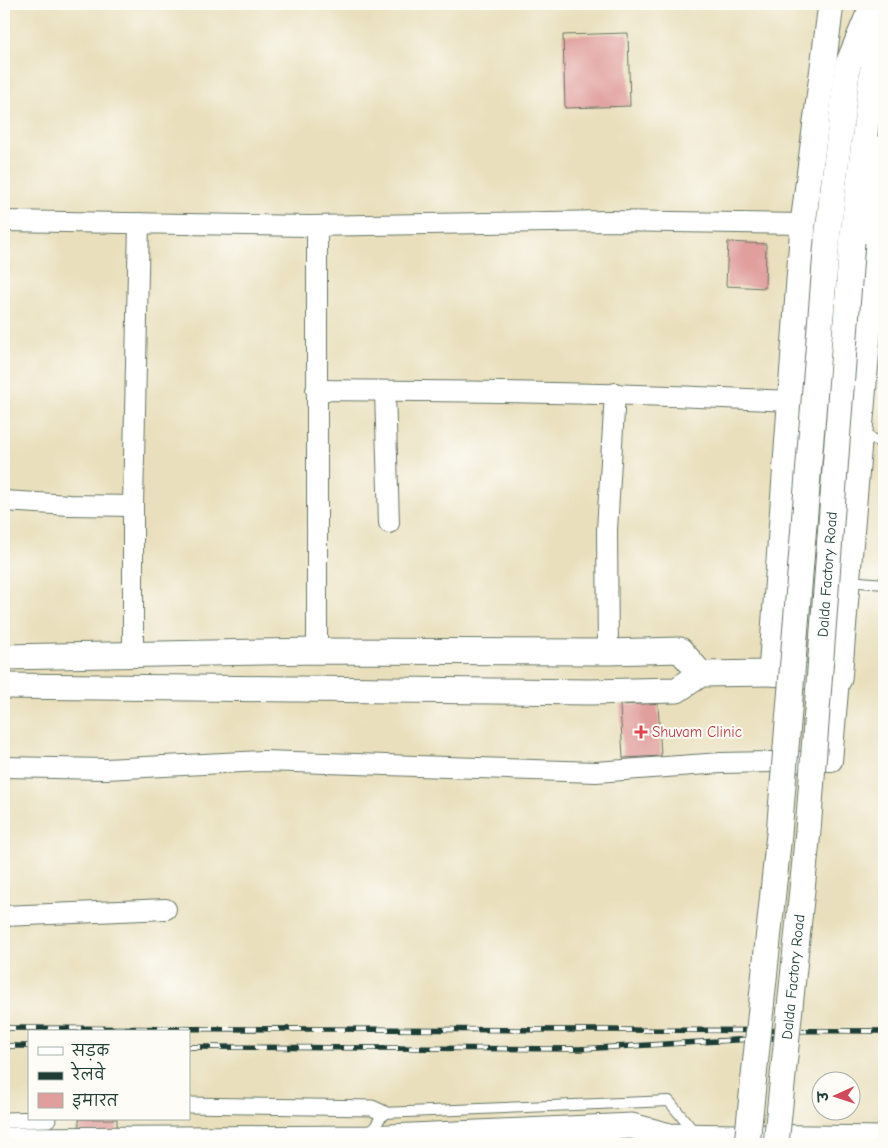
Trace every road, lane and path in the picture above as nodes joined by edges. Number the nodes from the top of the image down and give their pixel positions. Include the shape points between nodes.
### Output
1 (831, 4) edge
2 (871, 6) edge
3 (884, 61) edge
4 (884, 146) edge
5 (4, 221) edge
6 (139, 223) junction
7 (803, 224) junction
8 (316, 226) junction
9 (879, 276) edge
10 (316, 390) junction
11 (385, 390) junction
12 (614, 393) junction
13 (790, 401) junction
14 (860, 434) junction
15 (884, 443) edge
16 (4, 501) edge
17 (134, 506) junction
18 (389, 523) dead end
19 (847, 581) junction
20 (884, 584) edge
21 (317, 651) junction
22 (608, 652) junction
23 (133, 655) junction
24 (4, 656) edge
25 (771, 673) junction
26 (701, 674) junction
27 (838, 679) junction
28 (4, 686) edge
29 (4, 767) edge
30 (166, 909) dead end
31 (4, 916) edge
32 (190, 1105) edge
33 (383, 1113) junction
34 (28, 1119) edge
35 (4, 1120) edge
36 (697, 1136) junction
37 (368, 1138) junction
38 (884, 1139) edge
39 (4, 1140) edge
40 (659, 1140) edge
41 (736, 1141) edge
42 (790, 1142) edge

1 - 7 street
2 - 3 street
2 - 41 street, Dalda Factory Road, bridge via 848,64 827,240 779,834
2 - 42 street, Dalda Factory Road, bridge via 873,67 852,242 808,831
4 - 9 street
5 - 6 street
6 - 8 street
6 - 17 street
7 - 8 street via 610,221
7 - 13 street
8 - 10 street
9 - 14 street
10 - 11 street
10 - 21 street
11 - 12 street
11 - 18 street
12 - 13 street
12 - 22 street via 607,530
13 - 25 street
14 - 15 lane
14 - 19 street
16 - 17 street
17 - 23 street
19 - 20 lane
19 - 27 street
21 - 22 street
21 - 23 street
22 - 26 street via 680,650
23 - 24 street
25 - 26 street
25 - 27 street
26 - 28 street via 677,690 590,692
27 - 29 street via 832,761 721,763 596,772 264,761 106,769
30 - 31 street
32 - 33 street via 372,1108
33 - 36 lane via 669,1101
33 - 37 lane
34 - 35 street
36 - 40 street
36 - 41 street
37 - 39 street
37 - 40 street via 632,1126
38 - 42 street
41 - 42 street

